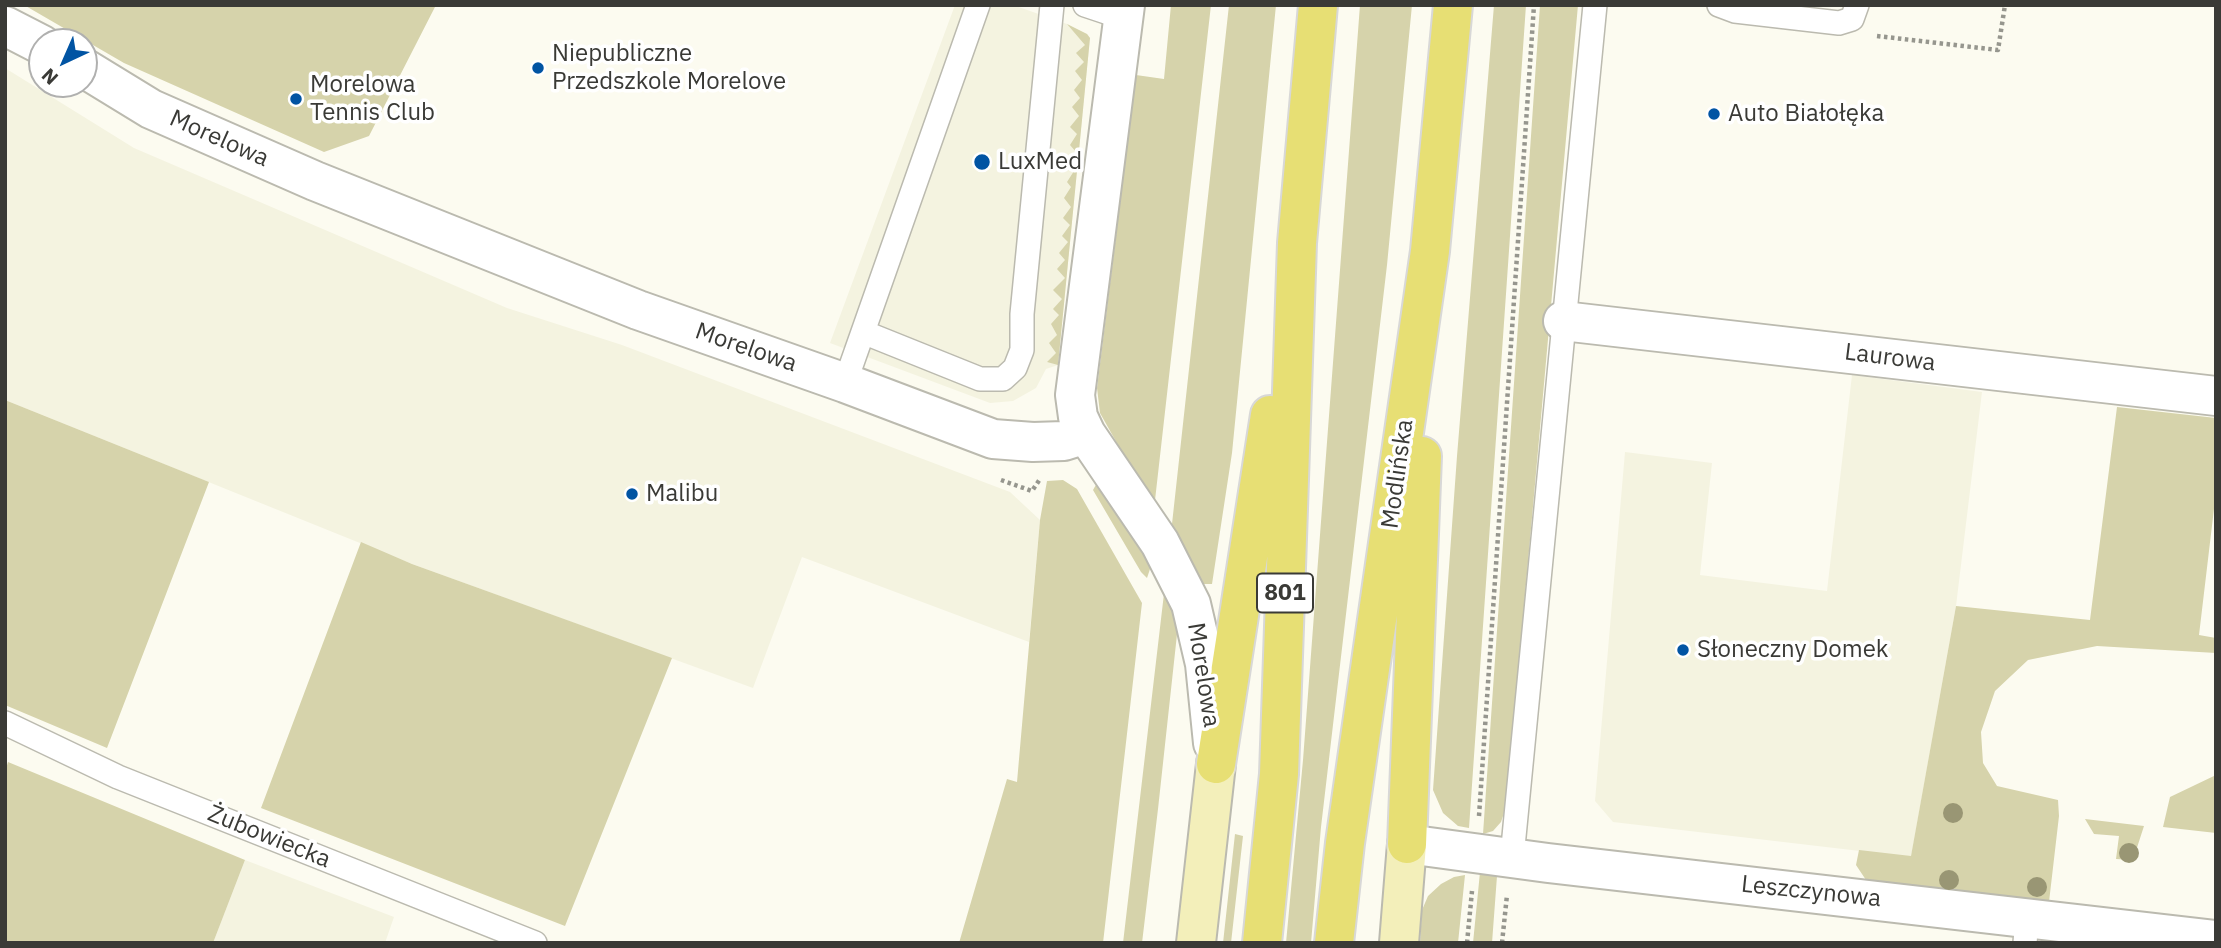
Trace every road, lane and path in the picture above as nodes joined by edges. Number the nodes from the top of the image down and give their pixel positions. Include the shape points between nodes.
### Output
1 (978, 5) edge
2 (1052, 5) edge
3 (1085, 5) edge
4 (1318, 5) edge
5 (1452, 5) edge
6 (1534, 5) edge
7 (1595, 5) edge
8 (1718, 5) edge
9 (1857, 5) edge
10 (2005, 5) edge
11 (1125, 12) edge
12 (5, 26) edge
13 (28, 38) edge
14 (1912, 40) dead end
15 (98, 77) edge
16 (1297, 243) junction
17 (1430, 251) junction
18 (1563, 321) junction
19 (863, 332) junction
20 (845, 383) junction
21 (2216, 396) edge
22 (1086, 434) junction
23 (5, 723) edge
24 (1216, 764) junction
25 (1407, 844) junction
26 (1493, 855) junction
27 (2026, 930) edge
28 (2216, 940) edge
29 (535, 943) edge
30 (1196, 943) edge
31 (1262, 943) edge
32 (1334, 943) edge
33 (1399, 943) edge
34 (1467, 943) edge

1 - 19 lane
2 - 19 lane via 1022,350 1016,368 1003,379 980,379
3 - 11 lane
4 - 16 main road, 801
5 - 17 main road, Modlińska
6 - 26 path
7 - 18 lane
8 - 9 lane via 1839,23 1852,19
10 - 14 path via 1998,50
11 - 22 street via 1075,395
12 - 13 street
15 - 20 street, Morelowa via 151,109 316,181 638,310
16 - 24 main road
16 - 31 main road, 801 via 1279,774
17 - 25 main road
17 - 32 main road, Modlińska
18 - 21 street, Laurowa
18 - 26 lane
19 - 20 lane
20 - 22 street, Morelowa via 993,439 1053,441
22 - 24 street, Morelowa via 1160,543 1191,604 1205,664
23 - 29 lane, Żubowiecka via 118,777
24 - 30 main road
25 - 26 street, Leszczynowa
25 - 33 main road
26 - 27 street, Leszczynowa
26 - 34 path
27 - 28 street, Leszczynowa

